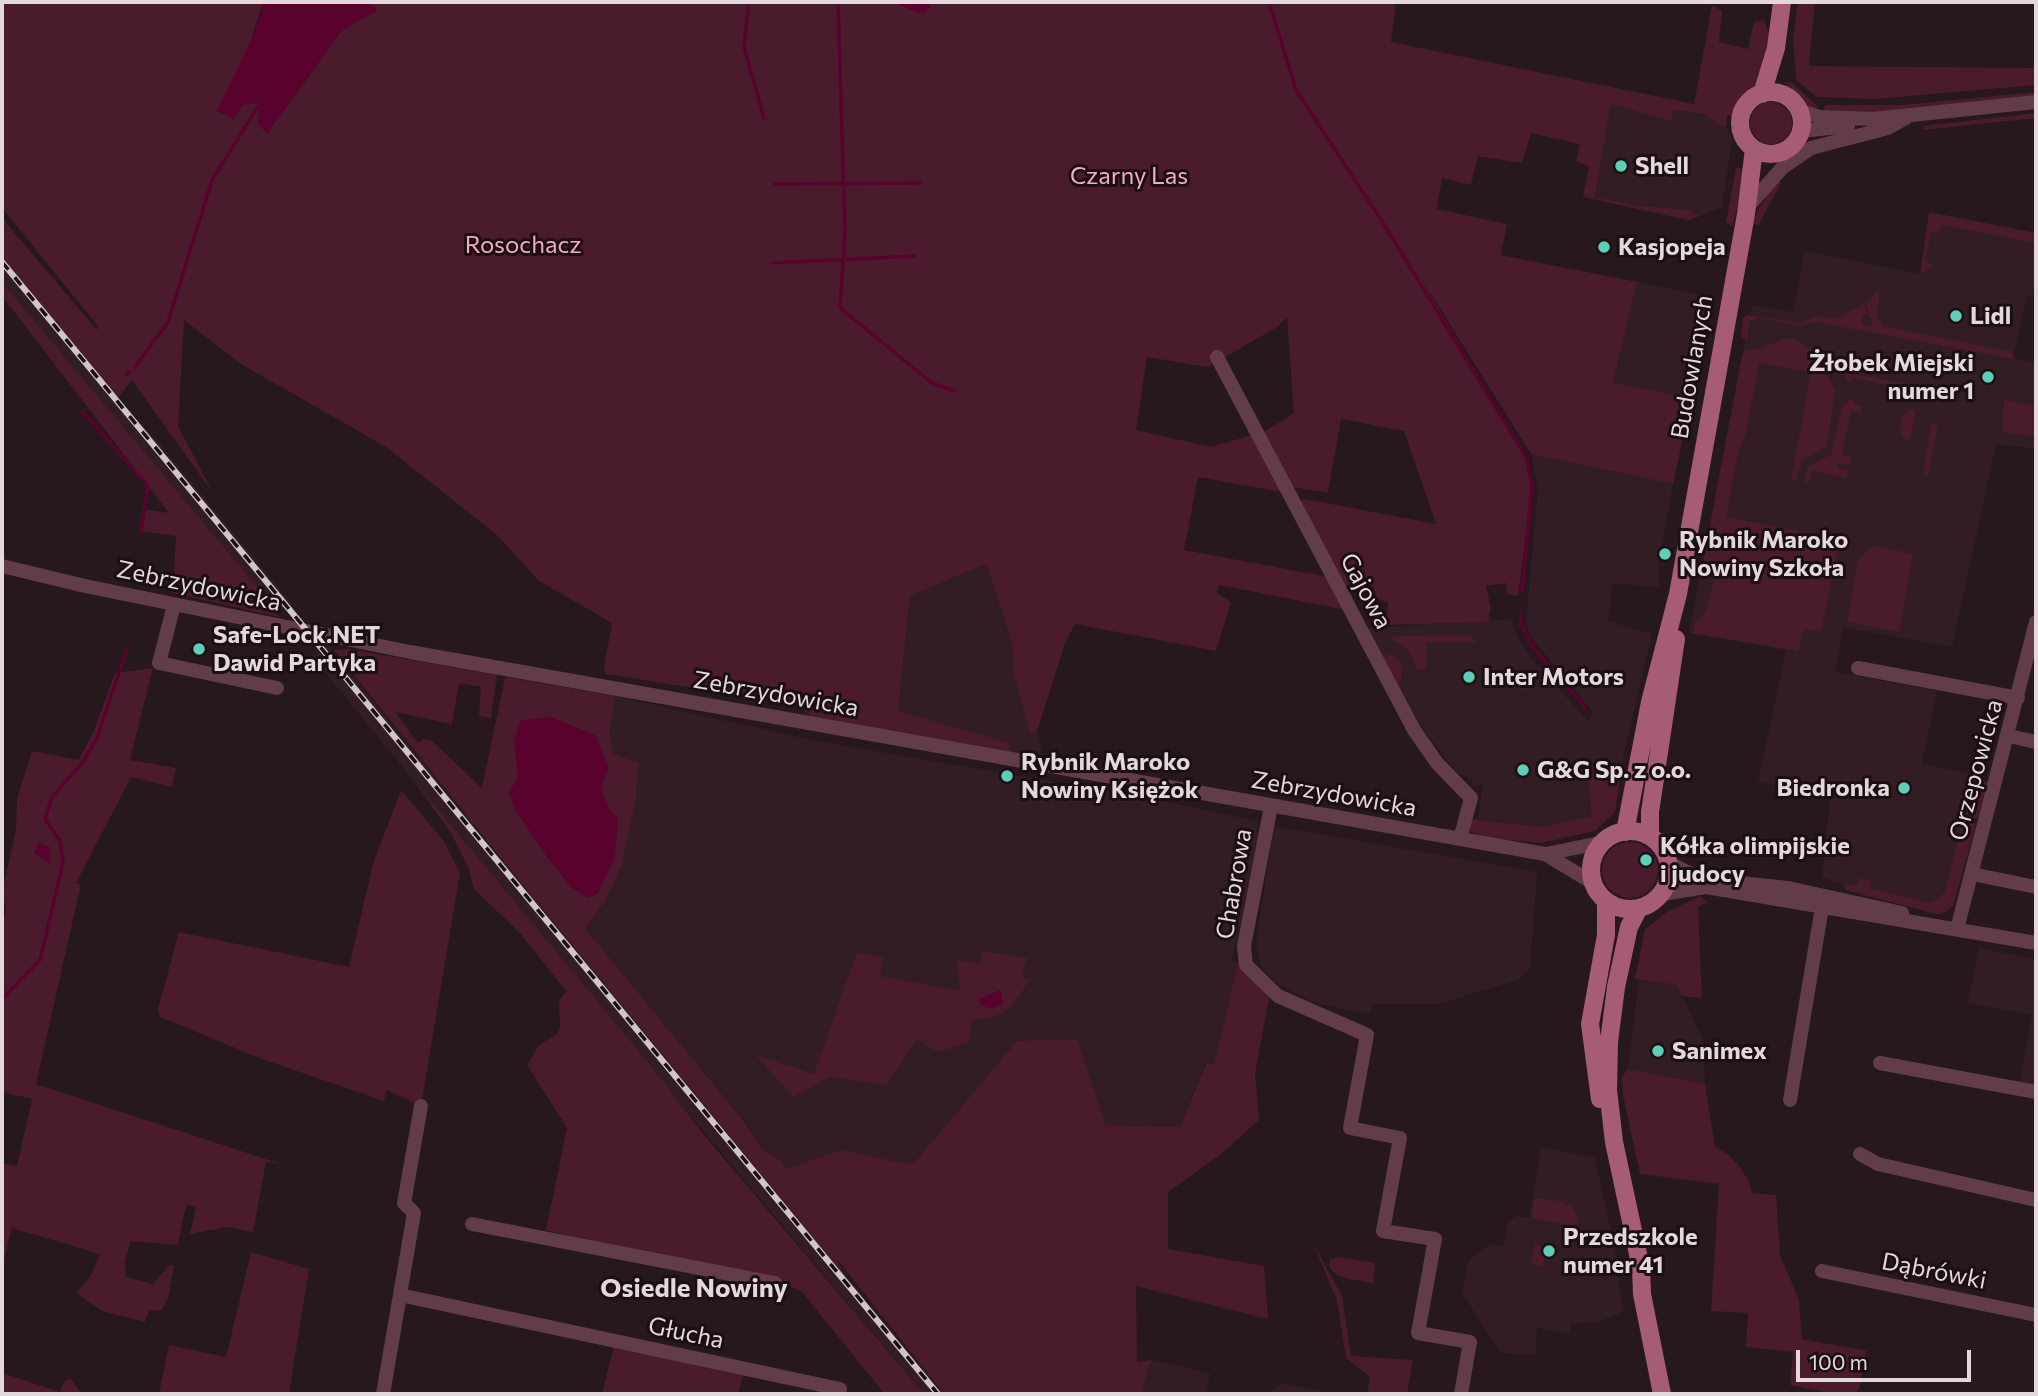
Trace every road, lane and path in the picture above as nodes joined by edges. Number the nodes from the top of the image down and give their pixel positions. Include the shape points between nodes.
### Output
1 (1782, 2) edge
2 (1776, 48) junction
3 (1762, 94) junction
4 (1783, 94) junction
5 (2036, 102) edge
6 (1800, 111) junction
7 (1912, 115) junction
8 (1873, 120) junction
9 (1801, 131) junction
10 (1754, 149) junction
11 (1773, 155) junction
12 (1749, 208) junction
13 (1217, 357) dead end
14 (2, 566) edge
15 (1678, 594) junction
16 (174, 605) junction
17 (2036, 622) edge
18 (1858, 668) dead end
19 (277, 688) dead end
20 (2018, 698) junction
21 (2009, 736) junction
22 (2036, 742) edge
23 (1271, 806) junction
24 (1625, 832) junction
25 (1650, 836) junction
26 (1460, 839) junction
27 (1604, 842) junction
28 (1545, 854) junction
29 (1669, 863) junction
30 (1972, 873) junction
31 (1593, 883) junction
32 (2036, 887) edge
33 (1662, 894) junction
34 (1606, 901) junction
35 (1822, 907) junction
36 (1639, 908) junction
37 (1953, 928) junction
38 (2036, 943) edge
39 (1880, 1063) dead end
40 (2036, 1092) edge
41 (1790, 1100) dead end
42 (421, 1106) dead end
43 (1614, 1142) junction
44 (1860, 1154) dead end
45 (2036, 1200) edge
46 (472, 1224) dead end
47 (1641, 1268) junction
48 (1822, 1272) dead end
49 (775, 1283) dead end
50 (400, 1295) junction
51 (2036, 1315) edge
52 (840, 1390) dead end
53 (383, 1394) edge
54 (1461, 1394) edge
55 (1662, 1394) edge
56 (1674, 1394) edge

1 - 2 main road
2 - 3 main road
2 - 4 main road
3 - 4 main road
3 - 10 main road via 1749,101 1740,118 1743,137
4 - 6 main road
5 - 7 street
6 - 8 street via 1820,117
6 - 9 main road
7 - 8 street
7 - 12 street via 1888,128 1802,153 1776,174
8 - 9 street
9 - 11 main road via 1791,148
10 - 11 main road
10 - 12 main road, Budowlanych
11 - 12 main road
12 - 15 main road, Budowlanych
13 - 26 street, Gajowa via 1414,730 1437,763 1471,798
14 - 16 street, Zebrzydowicka
15 - 24 main road, Budowlanych via 1650,702
15 - 25 main road, Budowlanych
16 - 19 street via 159,663
16 - 23 street, Zebrzydowicka via 464,662
17 - 20 street, Orzepowicka
18 - 20 street
20 - 21 street, Orzepowicka
21 - 22 street
21 - 30 street, Orzepowicka
23 - 26 street, Zebrzydowicka
23 - 54 street, Chabrowa via 1244,946 1246,964 1278,996 1367,1035 1350,1128 1400,1138 1383,1231 1435,1240 1418,1333 1471,1342
24 - 25 main road
24 - 27 main road
25 - 29 main road
26 - 28 street, Zebrzydowicka
27 - 28 street, Zebrzydowicka
27 - 31 main road via 1593,858
28 - 31 street, Zebrzydowicka
29 - 33 main road
29 - 37 street via 1698,878 1799,890
30 - 32 street
30 - 37 street, Orzepowicka
31 - 34 main road
33 - 35 street via 1706,887
33 - 36 main road
34 - 36 main road via 1620,908
34 - 43 main road via 1607,928 1590,1038 1602,1110
35 - 37 street
35 - 41 street
36 - 43 main road via 1627,932 1611,1020 1608,1090
37 - 38 street
39 - 40 street
42 - 50 street via 404,1203 414,1213
43 - 47 main road
44 - 45 street via 1878,1164
46 - 49 street
47 - 55 main road
47 - 56 main road via 1651,1292
48 - 51 street, Dąbrówki
50 - 52 street, Głucha
50 - 53 street

